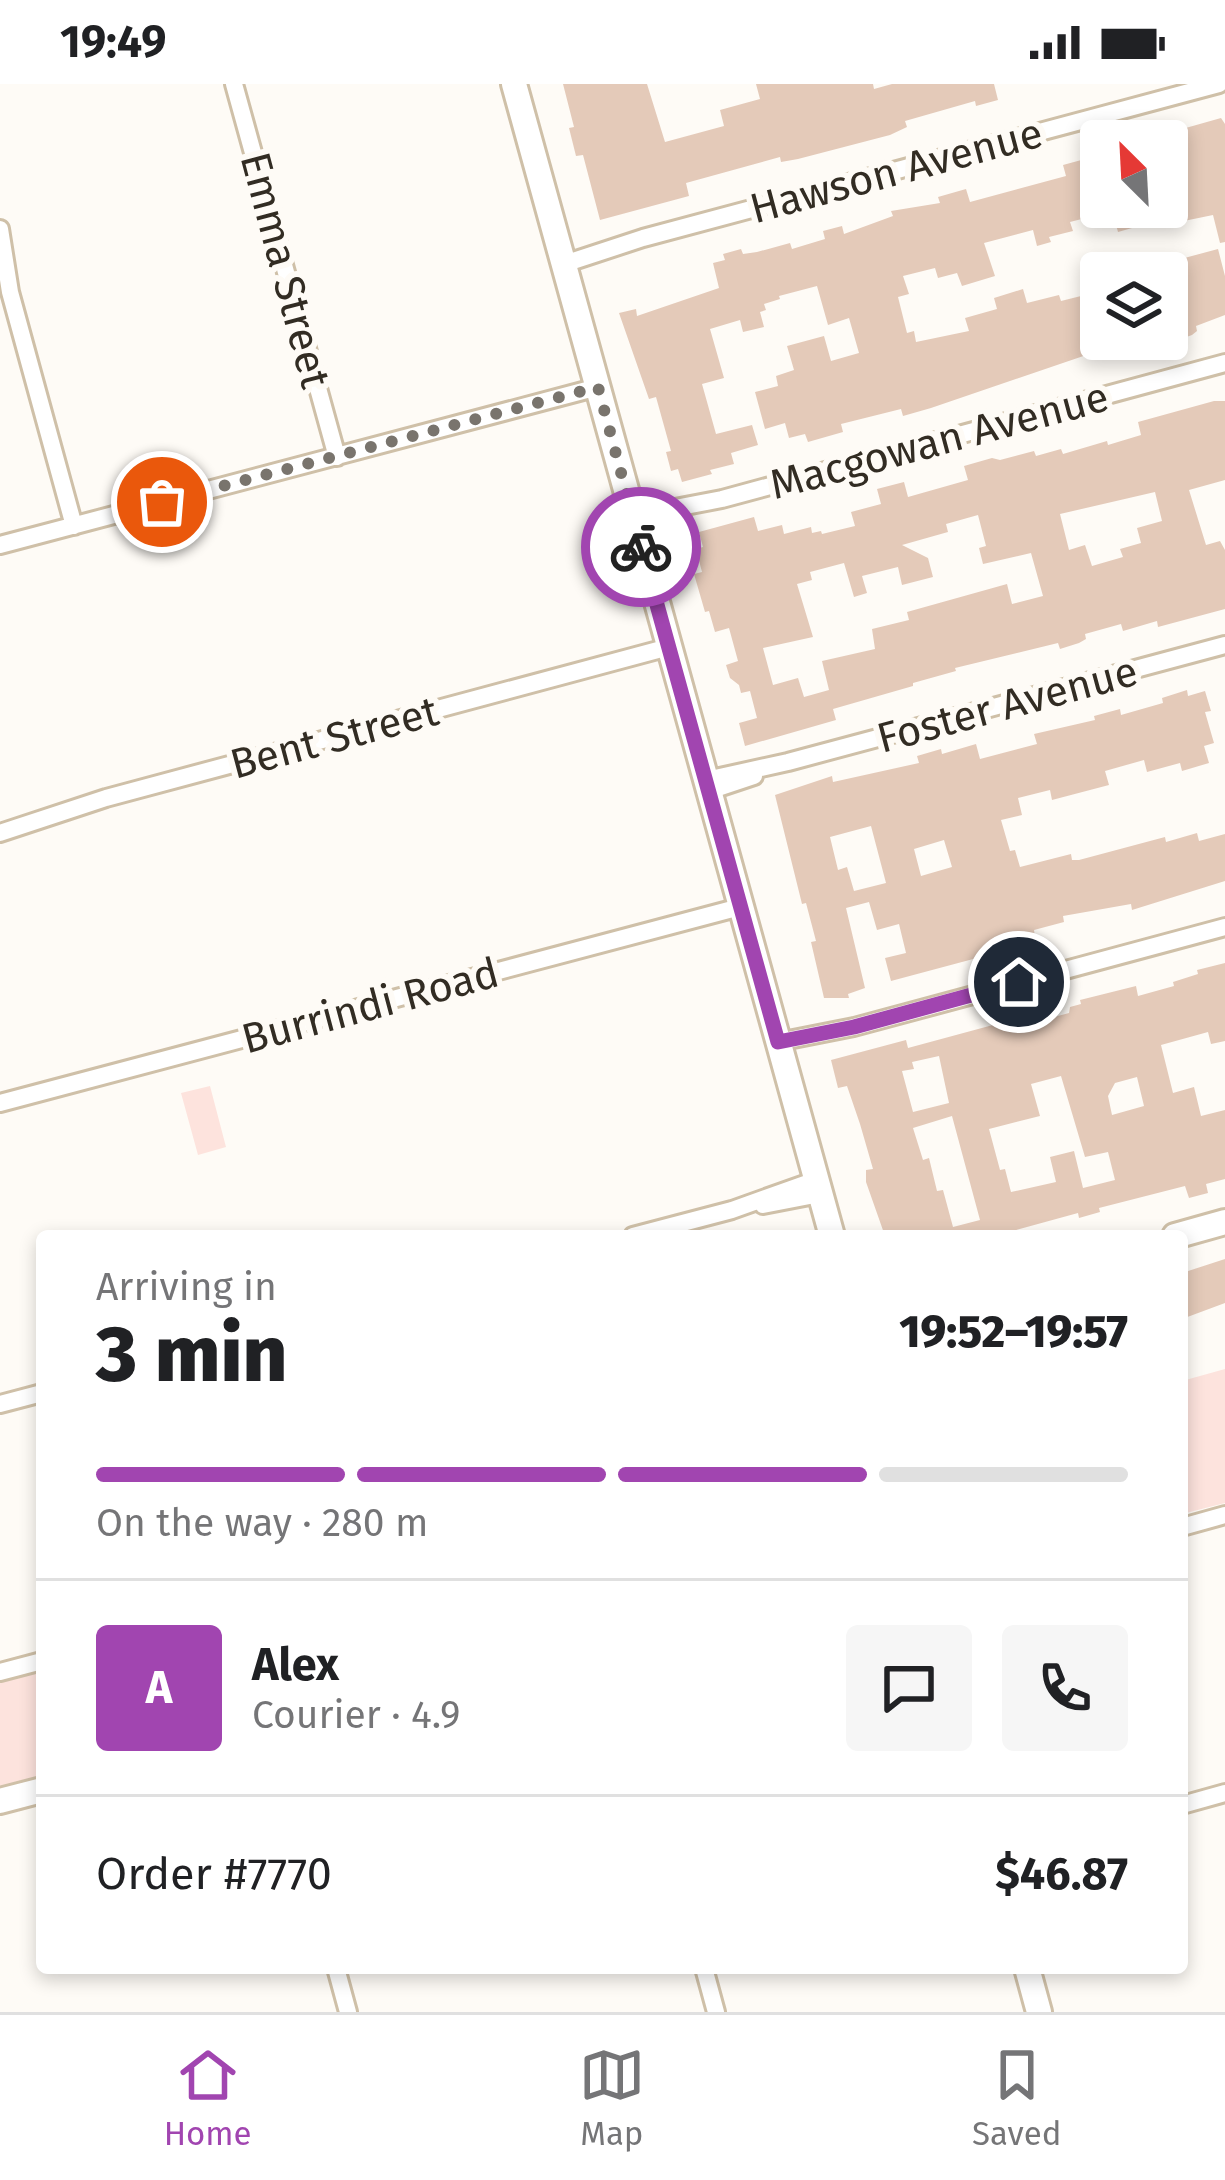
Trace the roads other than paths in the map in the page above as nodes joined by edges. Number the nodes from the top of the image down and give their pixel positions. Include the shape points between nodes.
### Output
1 (234, 84) edge
2 (514, 84) edge
3 (1219, 84) edge
4 (0, 229) edge
5 (562, 259) junction
6 (1225, 363) edge
7 (598, 387) junction
8 (338, 457) junction
9 (634, 522) junction
10 (74, 526) junction
11 (0, 545) edge
12 (1225, 645) edge
13 (669, 647) junction
14 (707, 786) junction
15 (0, 833) edge
16 (740, 907) junction
17 (1225, 927) edge
18 (779, 1048) junction
19 (0, 1103) edge
20 (818, 1187) junction
21 (1225, 1222) edge
22 (656, 1230) edge
23 (830, 1230) edge
24 (1188, 1232) edge
25 (36, 1395) edge
26 (0, 1404) edge
27 (1225, 1515) edge
28 (1188, 1525) edge
29 (36, 1662) edge
30 (0, 1672) edge
31 (36, 1792) edge
32 (1225, 1793) edge
33 (0, 1801) edge
34 (1188, 1803) edge
35 (338, 1974) edge
36 (706, 1974) edge
37 (1029, 1974) edge
38 (1034, 2011) edge
39 (348, 2012) edge
40 (716, 2012) edge

1 - 8 street, Emma Street
2 - 5 street
3 - 5 street, Hawson Avenue
4 - 10 street
5 - 7 street
6 - 9 street, Macgowan Avenue
7 - 8 street
7 - 9 street
8 - 10 street
9 - 13 street
10 - 11 street
12 - 14 street, Foster Avenue
13 - 14 street
13 - 15 street, Bent Street via 106,797
14 - 16 street
16 - 18 street
16 - 19 street, Burrindi Road
17 - 18 street
18 - 20 street
20 - 22 street
20 - 23 street
21 - 24 street
25 - 26 street
27 - 28 street
29 - 30 street
31 - 33 street
32 - 34 street
35 - 39 street
36 - 40 street
37 - 38 street

